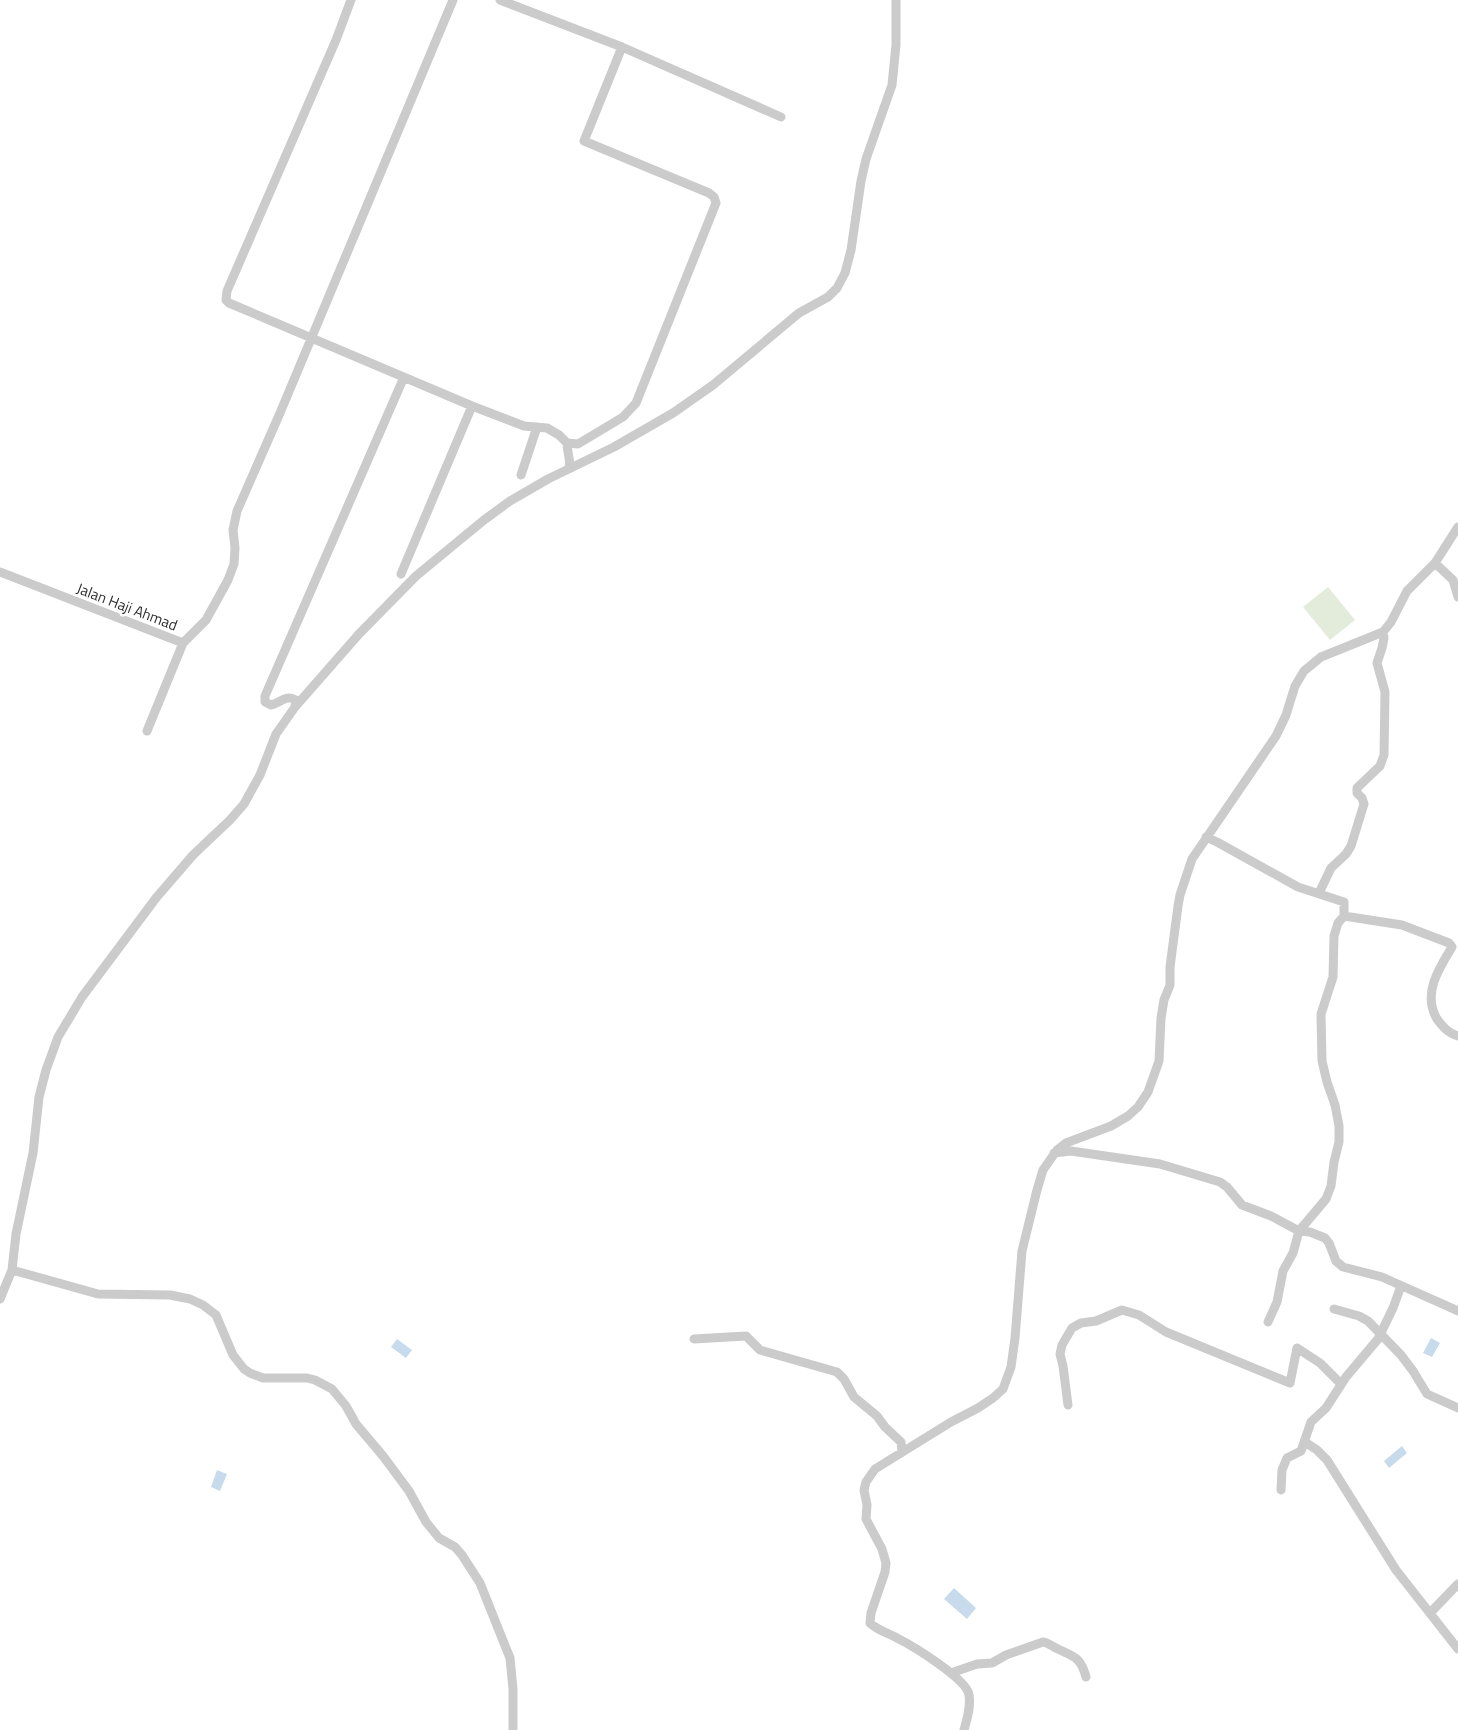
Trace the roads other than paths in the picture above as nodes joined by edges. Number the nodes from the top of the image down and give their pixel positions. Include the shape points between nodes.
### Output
1 (351, 0) edge
2 (453, 0) edge
3 (500, 0) edge
4 (896, 0) edge
5 (622, 47) junction
6 (781, 117) dead end
7 (311, 338) junction
8 (404, 378) junction
9 (472, 406) junction
10 (537, 427) junction
11 (567, 443) junction
12 (569, 468) junction
13 (521, 475) dead end
14 (1458, 527) edge
15 (1435, 564) junction
16 (0, 572) edge
17 (401, 574) dead end
18 (1458, 597) edge
19 (1383, 632) junction
20 (183, 643) junction
21 (295, 707) junction
22 (147, 732) dead end
23 (1206, 837) junction
24 (1319, 893) junction
25 (1344, 916) junction
26 (1455, 945) edge
27 (1458, 1036) edge
28 (1054, 1153) junction
29 (1299, 1231) junction
30 (12, 1270) junction
31 (1401, 1286) junction
32 (0, 1299) edge
33 (1456, 1308) edge
34 (1334, 1309) dead end
35 (1268, 1322) dead end
36 (1381, 1334) junction
37 (694, 1339) dead end
38 (1341, 1384) junction
39 (1068, 1405) dead end
40 (1458, 1408) edge
41 (1305, 1442) junction
42 (902, 1452) junction
43 (1281, 1490) dead end
44 (1458, 1584) edge
45 (1430, 1613) junction
46 (1458, 1650) edge
47 (951, 1673) junction
48 (1086, 1677) dead end
49 (513, 1730) edge
50 (964, 1730) edge

1 - 7 street via 226,296 229,303
2 - 7 street
3 - 5 street
4 - 12 street via 892,85 863,168 851,250 837,288 828,297 799,313 713,385 673,413
5 - 6 street
5 - 11 street via 584,141 710,193 716,203 633,408 578,444
7 - 8 street
7 - 20 street via 237,510 232,530 234,564 228,580 206,620
8 - 9 street
8 - 21 street via 265,696 265,702 271,705 292,698 296,700
9 - 10 street via 524,426
9 - 17 street
10 - 11 street via 547,428
10 - 13 street
11 - 12 street
12 - 21 street via 510,501 422,571 359,634
14 - 15 street
15 - 18 street via 1453,580
15 - 19 street via 1411,586
16 - 20 street, Jalan Haji Ahmad
19 - 23 street via 1321,657 1304,671 1276,736
19 - 24 street via 1384,642 1377,663 1385,692 1384,755 1380,766 1357,788 1364,804 1351,846 1331,868
20 - 22 street, Jalan Haji Ahmad
21 - 30 street via 276,734 244,804 182,866 82,997 58,1037 40,1097
23 - 24 street via 1298,887
23 - 28 street via 1192,859 1180,895 1170,985 1162,1009 1160,1061 1152,1084 1141,1103 1128,1116 1111,1126 1070,1140
24 - 25 street via 1344,902
25 - 26 street via 1402,925
25 - 29 street via 1334,936 1333,977 1321,1014 1322,1061 1337,1112 1339,1142 1328,1196
26 - 27 street via 1436,974 1431,998 1442,1026
28 - 29 street via 1071,1150 1151,1163 1220,1182 1242,1205
28 - 42 street via 1037,1190 1022,1251 1015,1338 1011,1367 1003,1389 978,1408
29 - 31 street via 1325,1238 1336,1260 1344,1267 1382,1277
29 - 35 street
30 - 32 street
30 - 49 street via 98,1294 190,1299 216,1314 233,1355 250,1373 263,1378 307,1378 332,1389 409,1491 426,1522 439,1538 462,1555 480,1583 510,1658
31 - 33 street
31 - 36 street
34 - 36 street via 1359,1316
36 - 38 street via 1374,1347
36 - 40 street via 1409,1365 1427,1394
37 - 42 street via 746,1336 760,1350 836,1372 854,1397 901,1442
38 - 39 street via 1320,1363 1297,1348 1290,1383 1166,1332 1139,1315 1122,1310 1072,1328 1062,1345 1060,1354
38 - 41 street via 1326,1408 1311,1422
41 - 43 street via 1301,1451 1288,1458 1282,1470
41 - 45 street via 1327,1460 1396,1570
42 - 47 street via 875,1469 864,1490 866,1519 886,1563 882,1586 869,1621
44 - 45 street
45 - 46 street
47 - 48 street via 977,1664 992,1663 1044,1642 1078,1659
47 - 50 street via 969,1695

